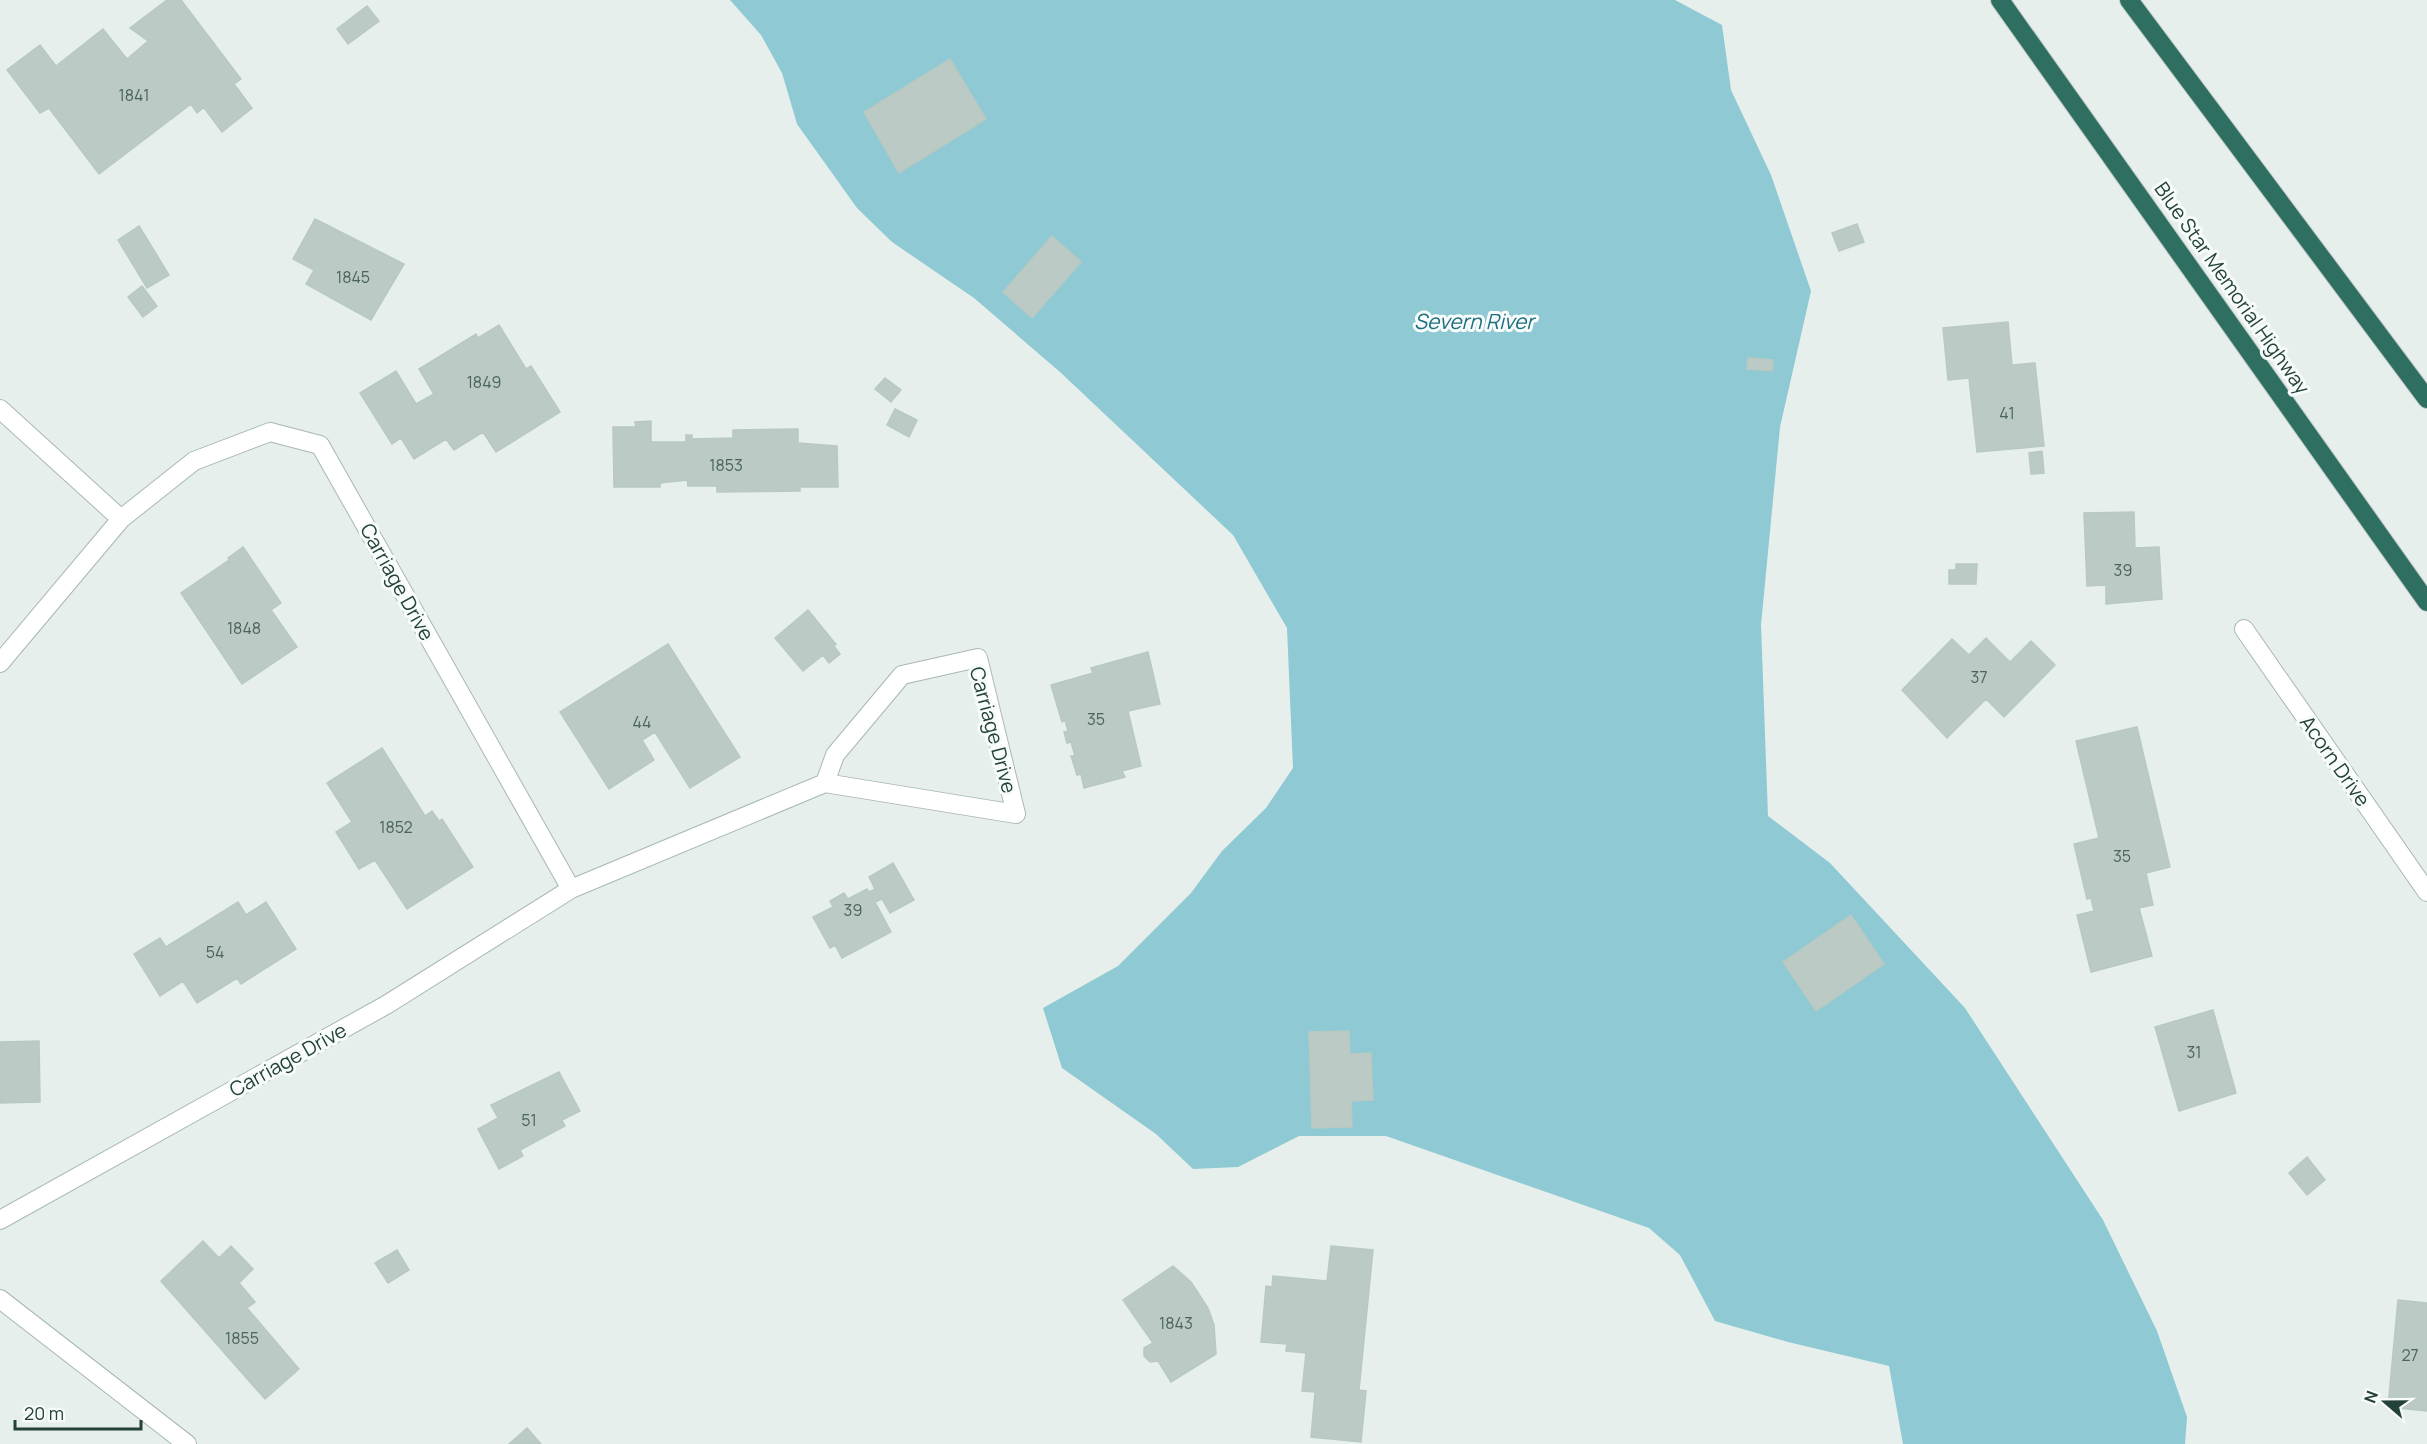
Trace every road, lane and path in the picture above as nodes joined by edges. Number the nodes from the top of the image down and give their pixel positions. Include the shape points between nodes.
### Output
1 (2000, 0) edge
2 (2129, 0) edge
3 (2427, 399) edge
4 (0, 409) edge
5 (121, 519) junction
6 (2427, 602) edge
7 (2244, 629) dead end
8 (0, 663) edge
9 (825, 783) junction
10 (571, 889) junction
11 (2427, 892) edge
12 (0, 1220) edge
13 (0, 1299) edge
14 (187, 1444) edge

1 - 6 highway, Blue Star Memorial Highway
2 - 3 highway
4 - 5 street
5 - 8 street
5 - 10 street, Carriage Drive via 194,461 270,432 320,445
7 - 11 street, Acorn Drive
9 - 9 street, Carriage Drive via 835,755 902,675 978,658 1016,814
9 - 10 street, Carriage Drive
10 - 12 street, Carriage Drive via 386,1005
13 - 14 street

